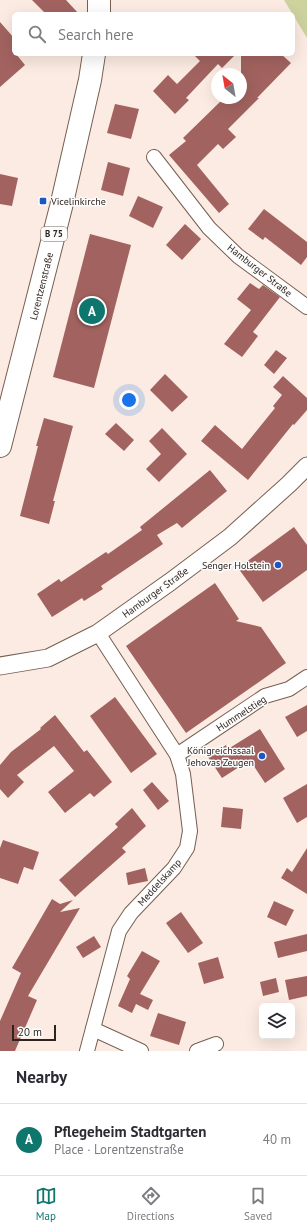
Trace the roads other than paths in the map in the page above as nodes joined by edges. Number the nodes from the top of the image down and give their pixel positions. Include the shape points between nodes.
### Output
1 (99, 0) edge
2 (99, 12) edge
3 (94, 56) edge
4 (154, 157) dead end
5 (307, 307) edge
6 (0, 446) edge
7 (307, 466) edge
8 (98, 633) junction
9 (0, 666) edge
10 (307, 676) edge
11 (177, 755) junction
12 (93, 1029) junction
13 (216, 1044) dead end
14 (86, 1051) edge
15 (141, 1051) edge
16 (197, 1051) edge

1 - 2 main road
3 - 6 main road, Lorentzenstraße / B 75 via 61,207
4 - 5 street, Hamburger Straße via 209,228 238,256
7 - 8 street, Hamburger Straße via 230,536
8 - 9 street, Hamburger Straße via 48,658
8 - 11 street, Meddelskamp
10 - 11 street, Hummelstieg via 289,689 265,696
11 - 12 street, Meddelskamp via 184,774 190,830 187,848 174,868 131,912 119,931
12 - 14 street, Meddelskamp
12 - 15 street
13 - 16 street

